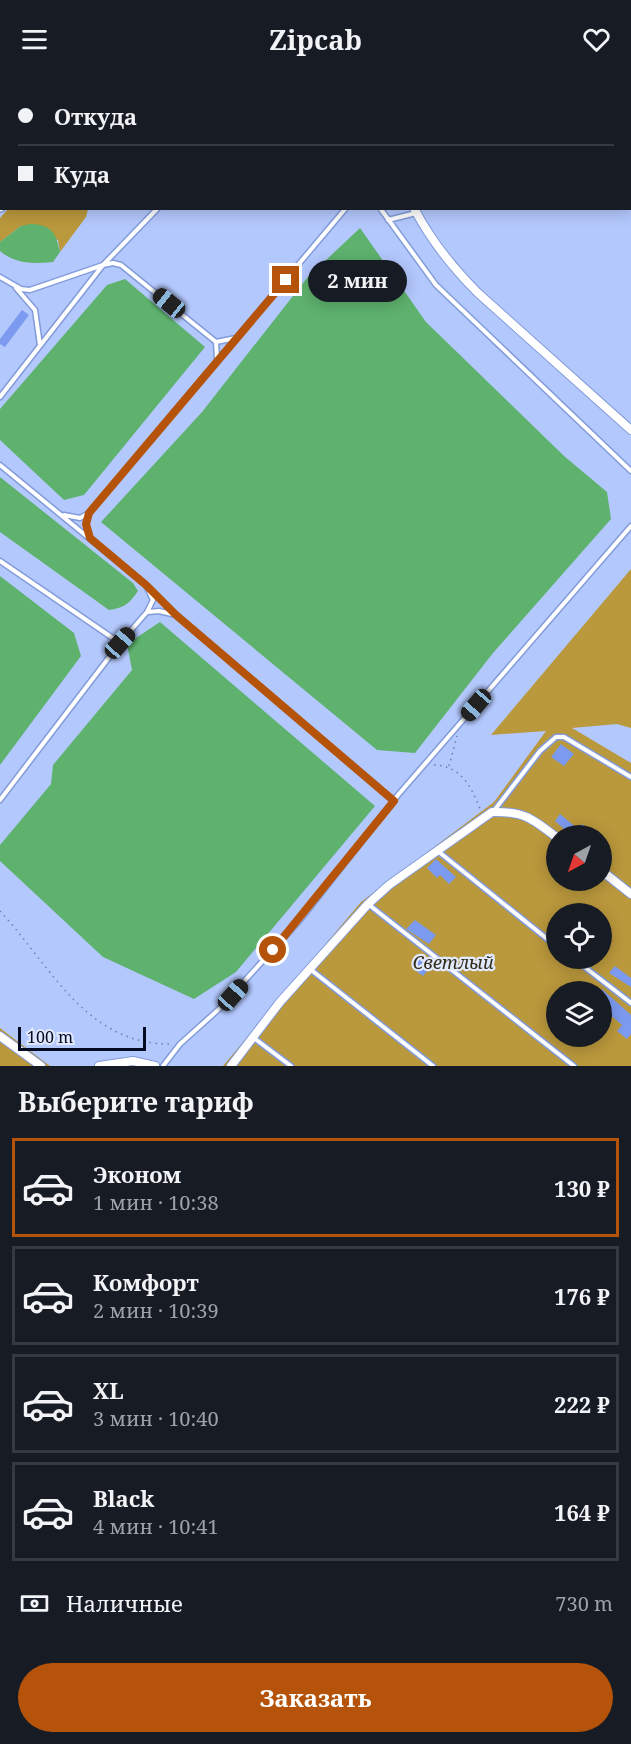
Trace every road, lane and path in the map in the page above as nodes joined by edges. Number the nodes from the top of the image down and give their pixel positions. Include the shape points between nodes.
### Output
1 (156, 210) edge
2 (344, 210) edge
3 (381, 210) edge
4 (415, 211) edge
5 (388, 220) junction
6 (103, 265) junction
7 (0, 277) edge
8 (13, 285) junction
9 (236, 338) junction
10 (216, 342) junction
11 (40, 346) junction
12 (216, 360) junction
13 (0, 397) edge
14 (631, 429) edge
15 (0, 465) edge
16 (631, 471) edge
17 (89, 513) junction
18 (62, 514) junction
19 (631, 526) edge
20 (90, 538) junction
21 (0, 561) edge
22 (146, 585) junction
23 (147, 612) junction
24 (176, 615) junction
25 (120, 643) junction
26 (461, 723) junction
27 (424, 765) junction
28 (449, 767) junction
29 (631, 777) edge
30 (0, 800) edge
31 (394, 801) junction
32 (492, 812) junction
33 (483, 819) junction
34 (546, 829) edge
35 (438, 851) junction
36 (612, 879) edge
37 (631, 894) edge
38 (368, 904) junction
39 (0, 911) edge
40 (546, 938) edge
41 (310, 969) junction
42 (587, 969) edge
43 (631, 1003) edge
44 (0, 1036) edge
45 (253, 1037) junction
46 (180, 1044) junction
47 (40, 1066) edge
48 (99, 1066) edge
49 (155, 1066) edge
50 (163, 1066) edge
51 (231, 1066) edge
52 (291, 1066) edge
53 (433, 1066) edge
54 (574, 1066) edge

1 - 6 lane
2 - 9 lane
3 - 5 lane
4 - 5 lane
4 - 14 street via 454,269
5 - 16 lane via 436,285
6 - 8 lane via 30,290
6 - 10 lane via 121,265
6 - 11 lane
7 - 8 lane
8 - 11 lane via 35,310
9 - 10 lane
9 - 12 lane
10 - 12 lane
11 - 13 lane
12 - 17 lane
15 - 18 lane
17 - 18 lane via 80,518
17 - 20 lane via 86,524
18 - 20 lane
19 - 26 lane
20 - 22 lane
21 - 25 lane
22 - 23 lane via 153,600
22 - 24 lane
23 - 24 lane
23 - 25 lane
24 - 31 lane
25 - 30 lane
26 - 27 lane
26 - 28 path
27 - 28 path
27 - 31 lane
28 - 33 path via 460,772 474,791
29 - 32 lane via 564,737 556,737 540,751
31 - 46 lane via 300,920 219,1010
32 - 33 street
32 - 34 street via 530,816
33 - 35 street
35 - 38 street
35 - 40 lane
36 - 37 street
38 - 41 street
38 - 54 lane
39 - 46 path via 83,1010 116,1034 149,1045
41 - 45 street
41 - 53 lane
42 - 43 lane
44 - 47 street
45 - 51 street
45 - 52 lane
46 - 50 lane
48 - 49 street via 133,1061

